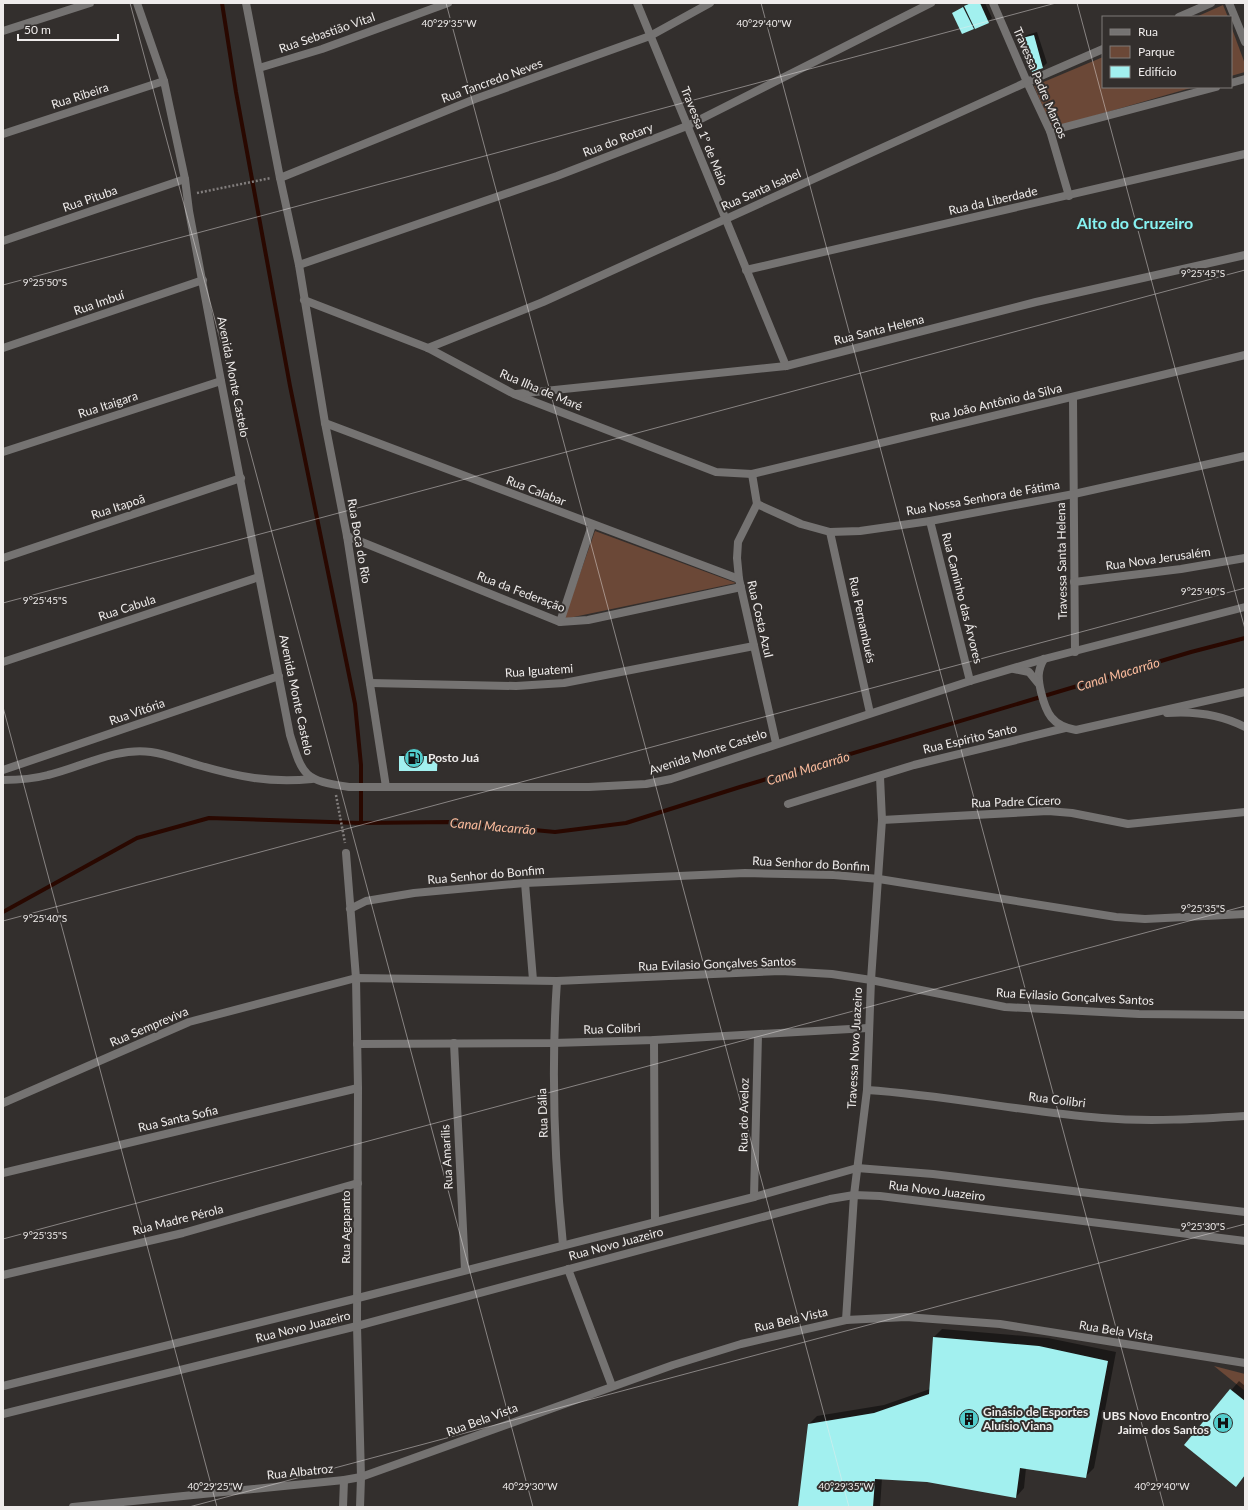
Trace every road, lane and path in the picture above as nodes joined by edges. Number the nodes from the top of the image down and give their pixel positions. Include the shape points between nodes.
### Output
1 (90, 3) edge
2 (137, 3) edge
3 (246, 3) edge
4 (448, 3) edge
5 (637, 3) edge
6 (710, 3) edge
7 (930, 3) edge
8 (993, 3) edge
9 (1211, 3) edge
10 (1229, 3) edge
11 (1181, 16) edge
12 (3, 31) edge
13 (650, 36) junction
14 (1245, 42) edge
15 (1102, 50) edge
16 (259, 68) junction
17 (1245, 79) edge
18 (164, 81) junction
19 (1027, 82) junction
20 (1232, 83) edge
21 (1212, 88) edge
22 (687, 126) junction
23 (1050, 131) junction
24 (3, 134) edge
25 (1245, 154) edge
26 (280, 178) junction
27 (185, 180) junction
28 (260, 180) dead end
29 (187, 196) junction
30 (1069, 196) junction
31 (725, 219) junction
32 (3, 241) edge
33 (1245, 255) edge
34 (299, 265) junction
35 (746, 270) junction
36 (203, 280) junction
37 (304, 300) junction
38 (3, 348) edge
39 (428, 348) junction
40 (1245, 355) edge
41 (786, 366) junction
42 (221, 380) junction
43 (514, 394) junction
44 (1073, 398) junction
45 (325, 423) junction
46 (3, 452) edge
47 (1245, 456) edge
48 (752, 474) junction
49 (241, 478) junction
50 (1074, 494) junction
51 (757, 504) junction
52 (930, 521) junction
53 (592, 525) junction
54 (830, 532) junction
55 (347, 536) junction
56 (3, 558) edge
57 (1245, 558) edge
58 (259, 577) junction
59 (1074, 582) junction
60 (740, 583) junction
61 (1245, 608) edge
62 (560, 622) junction
63 (754, 646) junction
64 (1076, 652) junction
65 (1044, 659) junction
66 (3, 662) edge
67 (1012, 668) junction
68 (279, 676) junction
69 (970, 681) junction
70 (1039, 683) junction
71 (370, 684) junction
72 (1245, 692) edge
73 (870, 713) junction
74 (1144, 714) junction
75 (1245, 727) edge
76 (1065, 728) junction
77 (776, 743) junction
78 (3, 770) edge
79 (880, 777) junction
80 (312, 779) junction
81 (3, 780) edge
82 (334, 785) junction
83 (386, 787) junction
84 (788, 804) dead end
85 (1245, 812) edge
86 (882, 820) junction
87 (344, 839) dead end
88 (346, 853) dead end
89 (879, 879) junction
90 (525, 883) junction
91 (350, 909) junction
92 (1245, 914) edge
93 (356, 978) junction
94 (532, 980) junction
95 (871, 980) junction
96 (557, 981) junction
97 (1245, 1015) edge
98 (868, 1028) junction
99 (758, 1035) junction
100 (654, 1040) junction
101 (454, 1043) junction
102 (553, 1043) junction
103 (357, 1044) junction
104 (358, 1088) junction
105 (867, 1090) junction
106 (3, 1103) edge
107 (1245, 1116) edge
108 (857, 1168) junction
109 (3, 1173) edge
110 (358, 1183) junction
111 (854, 1195) junction
112 (754, 1197) junction
113 (1245, 1212) edge
114 (655, 1221) junction
115 (1245, 1241) edge
116 (563, 1245) junction
117 (568, 1269) junction
118 (465, 1270) junction
119 (3, 1274) edge
120 (358, 1298) junction
121 (846, 1320) junction
122 (357, 1326) junction
123 (1245, 1363) edge
124 (3, 1386) edge
125 (612, 1386) junction
126 (3, 1414) edge
127 (361, 1477) junction
128 (344, 1480) junction
129 (73, 1507) edge
130 (343, 1507) edge
131 (360, 1507) edge

1 - 12 street
2 - 18 street, Avenida Monte Castelo
3 - 16 street, Rua Boca do Rio
4 - 16 street, Rua Sebastião Vital
5 - 13 street, Travessa 1º de Maio
6 - 13 street, Rua Tancredo Neves
7 - 22 street, Rua do Rotary
8 - 19 street, Travessa Padre Marcos
9 - 11 street
10 - 14 street
13 - 22 street, Travessa 1º de Maio
13 - 26 street, Rua Tancredo Neves via 475,99
15 - 19 street, Rua Santa Isabel
16 - 26 street, Rua Boca do Rio
17 - 20 street
18 - 24 street, Rua Ribeira
18 - 27 street, Avenida Monte Castelo
19 - 23 street, Travessa Padre Marcos
19 - 31 street, Rua Santa Isabel
21 - 23 street
22 - 31 street, Travessa 1º de Maio
22 - 34 street, Rua do Rotary via 557,176
23 - 30 street, Travessa Padre Marcos
25 - 30 street, Rua da Liberdade
26 - 34 street, Rua Boca do Rio
27 - 29 street, Avenida Monte Castelo
27 - 32 street, Rua Pituba
28 - 29 path
29 - 36 street, Avenida Monte Castelo
30 - 35 street, Rua da Liberdade
31 - 35 street, Travessa 1º de Maio
31 - 39 street, Rua Santa Isabel via 543,302
33 - 41 street, Rua Santa Helena via 1036,302
34 - 37 street, Rua Boca do Rio
35 - 41 street, Travessa 1º de Maio
36 - 38 street, Rua Imbuí
36 - 42 street, Avenida Monte Castelo
37 - 39 street, Rua Ilha de Maré
37 - 45 street, Rua Boca do Rio
39 - 43 street, Rua Ilha de Maré
40 - 44 street, Rua João Antônio da Silva
41 - 43 street, Rua Santa Helena
42 - 46 street, Rua Itaigara
42 - 49 street, Avenida Monte Castelo
43 - 48 street, Rua Ilha de Maré via 716,472
44 - 48 street, Rua João Antônio da Silva
44 - 50 street, Travessa Santa Helena
45 - 53 street, Rua Calabar
45 - 55 street, Rua Boca do Rio
47 - 50 street, Rua Nossa Senhora de Fátima
48 - 51 street
49 - 56 street, Rua Itapoã
49 - 58 street, Avenida Monte Castelo
50 - 52 street, Rua Nossa Senhora de Fátima
50 - 59 street, Travessa Santa Helena
51 - 54 street, Rua Nossa Senhora de Fátima via 801,524
51 - 60 street, Rua Costa Azul via 738,542
52 - 54 street, Rua Nossa Senhora de Fátima via 860,531
52 - 69 street, Rua Caminho das Árvores
53 - 60 street, Rua Calabar
53 - 62 street
54 - 73 street, Rua Pernambués
55 - 62 street, Rua da Federação
55 - 71 street, Rua Boca do Rio
57 - 59 street, Rua Nova Jerusalém
58 - 66 street, Rua Cabula
58 - 68 street, Avenida Monte Castelo
59 - 64 street, Travessa Santa Helena
60 - 62 street, Rua da Federação via 588,620
60 - 63 street, Rua Costa Azul
61 - 64 street, Avenida Monte Castelo
63 - 71 street, Rua Iguatemi via 564,683 516,686
63 - 77 street, Rua Costa Azul
64 - 65 street, Avenida Monte Castelo
65 - 67 street, Avenida Monte Castelo
65 - 70 street via 1039,668
67 - 69 street, Avenida Monte Castelo
67 - 70 street via 1029,672
68 - 78 street, Rua Vitória
68 - 80 street, Avenida Monte Castelo via 298,763
69 - 73 street, Avenida Monte Castelo
70 - 76 street via 1046,710
71 - 83 street, Rua Boca do Rio
72 - 74 street
73 - 77 street, Avenida Monte Castelo
74 - 75 street via 1204,713
74 - 76 street, Rua Espírito Santo via 1076,730
76 - 79 street, Rua Espírito Santo via 914,765
77 - 83 street, Avenida Monte Castelo via 646,784 589,787
79 - 84 street
79 - 86 street, Travessa Novo Juazeiro
80 - 81 street via 277,781 245,777 152,752 132,752 48,775
80 - 82 street, Avenida Monte Castelo
82 - 83 street, Avenida Monte Castelo
82 - 87 path
85 - 86 street, Rua Padre Cícero via 1128,824 1048,811
86 - 89 street, Travessa Novo Juazeiro
88 - 91 street, Rua Agapanto
89 - 90 street, Rua Senhor do Bonfim via 745,873
89 - 92 street, Rua Senhor do Bonfim via 1116,917 1145,919
89 - 95 street, Travessa Novo Juazeiro
90 - 91 street, Rua Senhor do Bonfim via 373,900
90 - 94 street
91 - 93 street, Rua Agapanto
93 - 94 street, Rua Evilasio Gonçalves Santos
93 - 103 street, Rua Agapanto
93 - 106 street, Rua Sempreviva via 189,1022
94 - 96 street, Rua Evilasio Gonçalves Santos
95 - 96 street, Rua Evilasio Gonçalves Santos via 832,974 781,971
95 - 97 street, Rua Evilasio Gonçalves Santos via 1005,1007 1139,1014
95 - 98 street, Travessa Novo Juazeiro
96 - 102 street, Rua Dália
98 - 99 street, Rua Colibri
98 - 105 street, Travessa Novo Juazeiro
99 - 100 street, Rua Colibri
99 - 112 street, Rua do Aveloz
100 - 102 street, Rua Colibri
100 - 114 street
101 - 102 street, Rua Colibri
101 - 103 street, Rua Colibri
101 - 118 street, Rua Amarílis
102 - 116 street, Rua Dália via 558,1200
103 - 104 street, Rua Agapanto
104 - 109 street, Rua Santa Sofia
104 - 110 street, Rua Agapanto
105 - 107 street, Rua Colibri via 1102,1118
105 - 108 street, Travessa Novo Juazeiro
108 - 111 street, Travessa Novo Juazeiro
108 - 112 street, Rua Novo Juazeiro
108 - 113 street, Rua Novo Juazeiro via 933,1174
110 - 119 street, Rua Madre Pérola via 183,1233
110 - 120 street, Rua Agapanto
111 - 115 street, Rua Novo Juazeiro via 880,1196
111 - 117 street, Rua Novo Juazeiro via 830,1199
111 - 121 street, Travessa Novo Juazeiro
112 - 114 street, Rua Novo Juazeiro
114 - 116 street, Rua Novo Juazeiro
116 - 118 street, Rua Novo Juazeiro
117 - 122 street, Rua Novo Juazeiro
117 - 125 street
118 - 120 street, Rua Novo Juazeiro
120 - 122 street, Rua Agapanto
120 - 124 street, Rua Novo Juazeiro
121 - 123 street, Rua Bela Vista via 906,1317 1000,1324
121 - 125 street, Rua Bela Vista via 741,1344
122 - 126 street, Rua Novo Juazeiro
122 - 127 street, Rua Agapanto
125 - 127 street, Rua Bela Vista
127 - 128 street, Rua Albatroz
127 - 131 street, Rua Agapanto
128 - 129 street, Rua Albatroz
128 - 130 street

